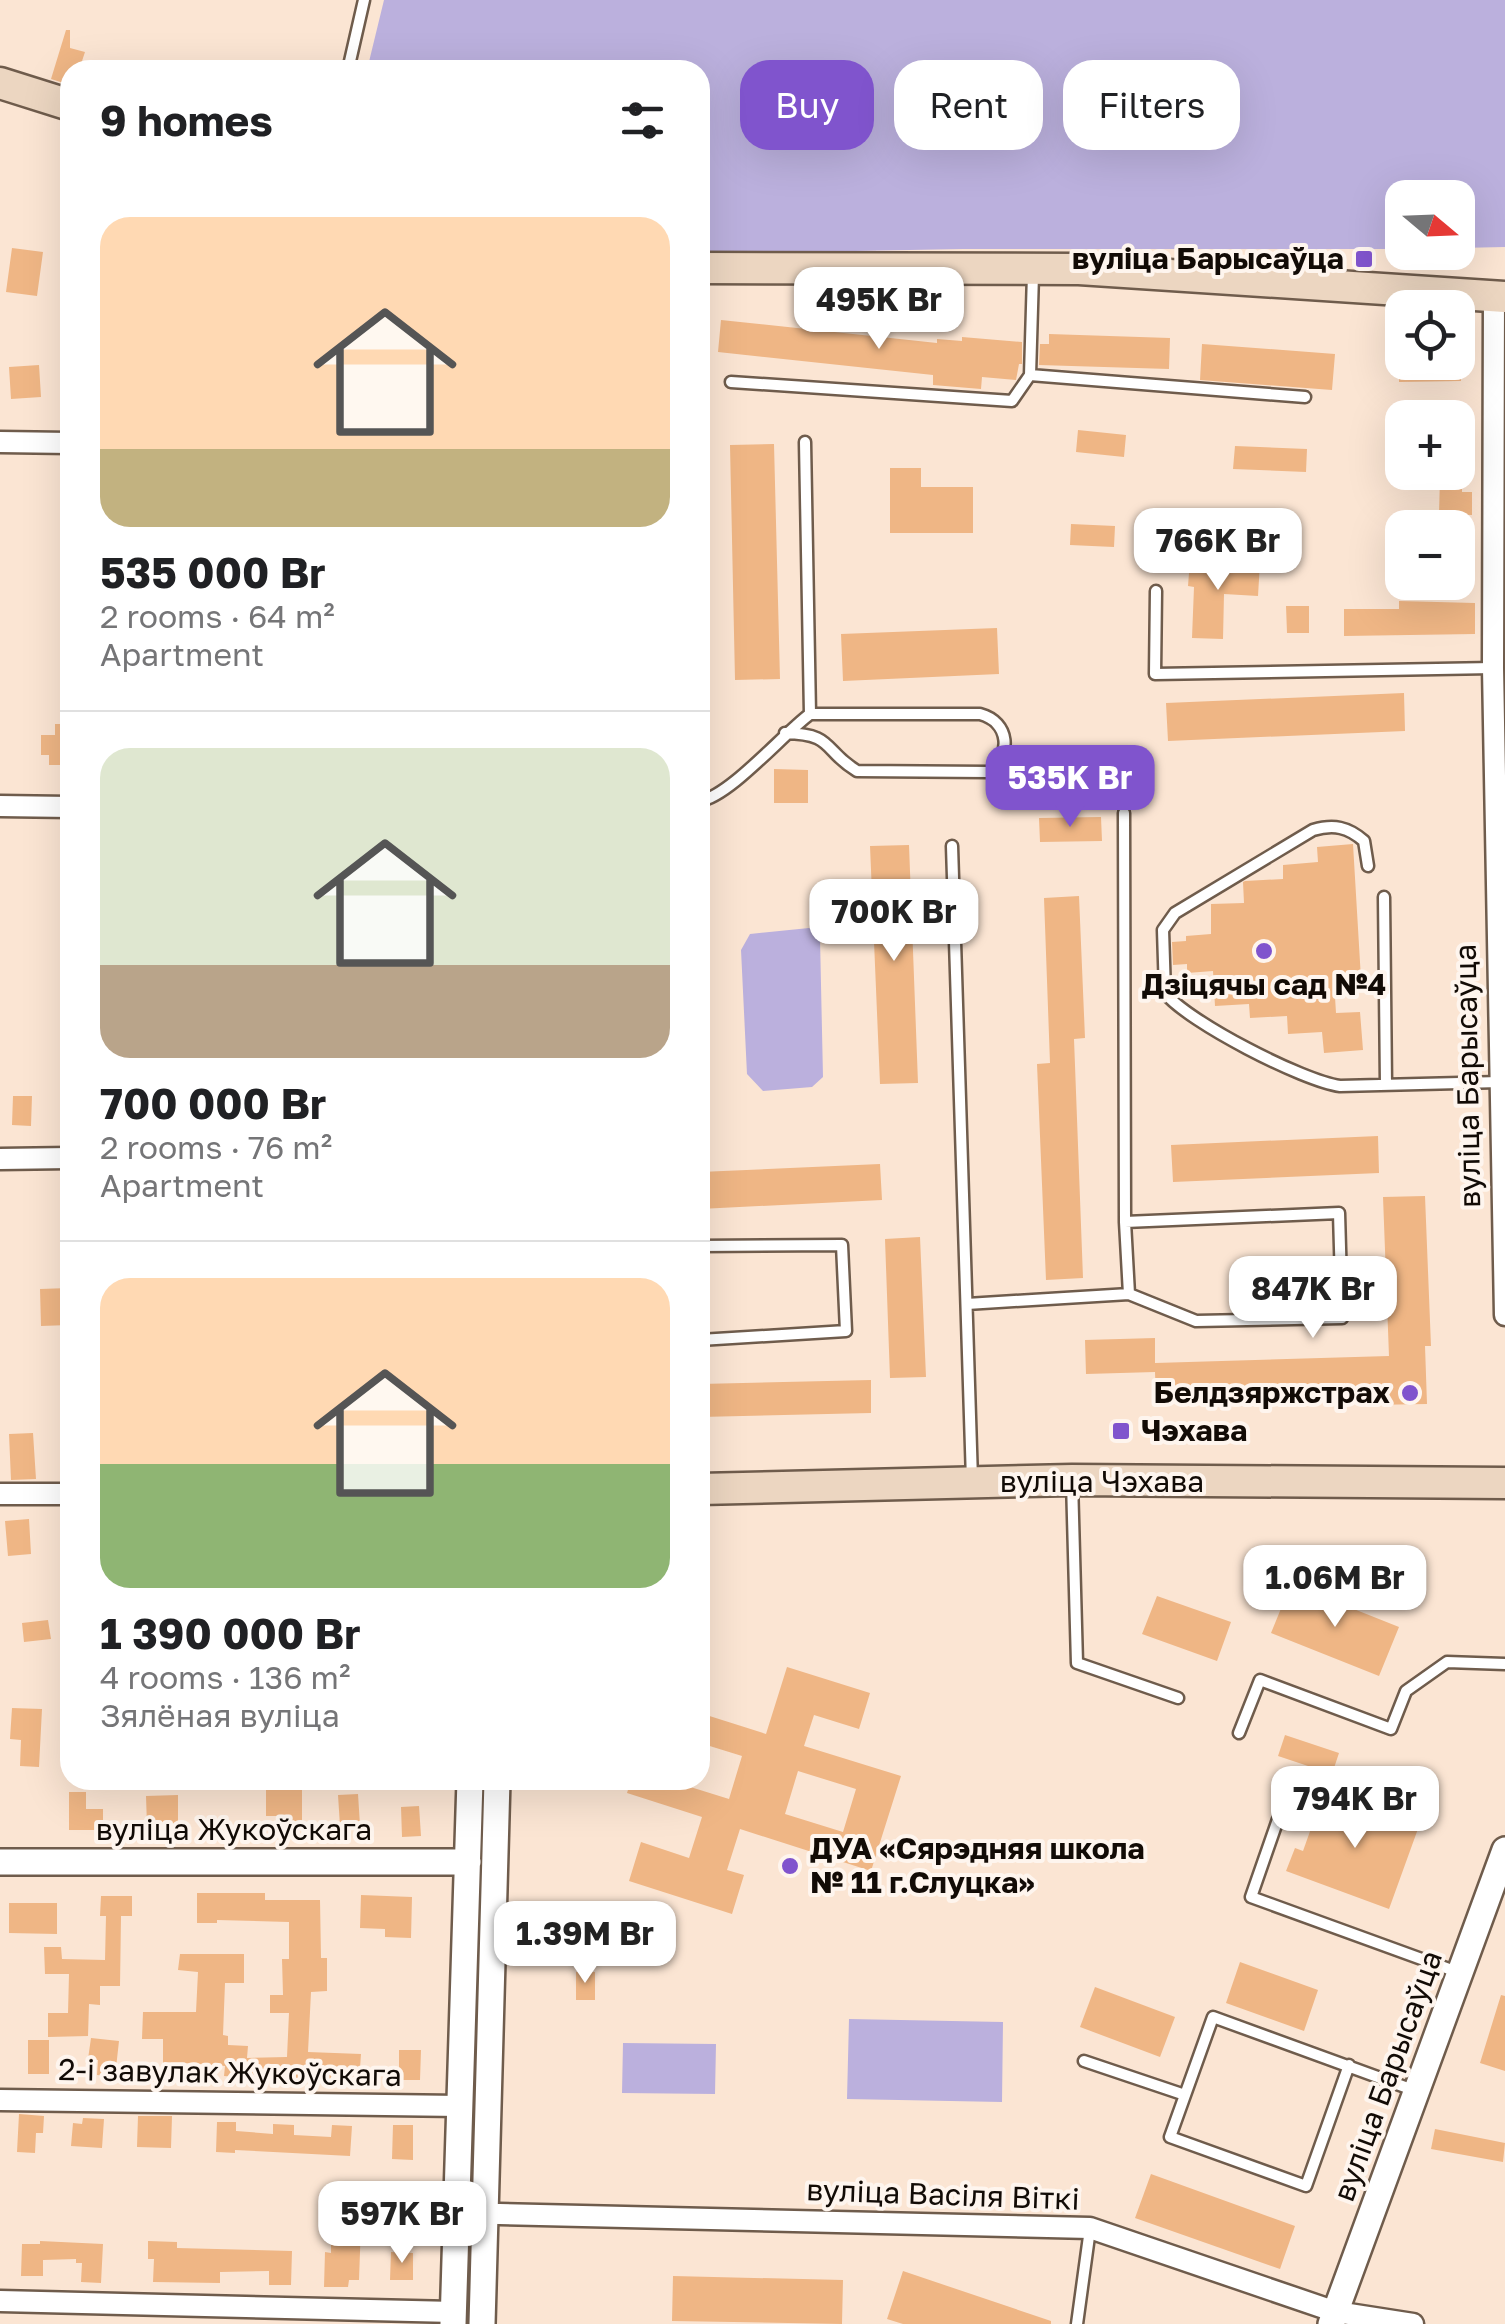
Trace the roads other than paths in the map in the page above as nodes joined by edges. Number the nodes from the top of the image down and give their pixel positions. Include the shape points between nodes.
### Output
1 (364, 0) edge
2 (350, 60) edge
3 (0, 83) edge
4 (60, 102) edge
5 (710, 268) edge
6 (1033, 268) junction
7 (1499, 297) edge
8 (1030, 375) junction
9 (731, 382) dead end
10 (1305, 397) dead end
11 (0, 442) edge
12 (805, 442) dead end
13 (60, 443) edge
14 (1156, 592) dead end
15 (1499, 668) edge
16 (810, 714) junction
17 (786, 733) junction
18 (710, 799) edge
19 (0, 806) edge
20 (60, 807) edge
21 (1124, 813) dead end
22 (952, 846) dead end
23 (1368, 866) dead end
24 (1384, 897) dead end
25 (1501, 1082) junction
26 (1386, 1084) junction
27 (60, 1158) edge
28 (0, 1160) edge
29 (1125, 1222) junction
30 (710, 1246) edge
31 (1504, 1272) edge
32 (1130, 1294) junction
33 (967, 1304) junction
34 (1505, 1315) edge
35 (710, 1339) edge
36 (1072, 1480) junction
37 (972, 1482) junction
38 (1505, 1483) edge
39 (710, 1488) edge
40 (0, 1494) edge
41 (60, 1494) edge
42 (1505, 1664) edge
43 (1178, 1698) dead end
44 (1239, 1733) dead end
45 (470, 1790) edge
46 (497, 1790) edge
47 (1283, 1805) dead end
48 (0, 1862) edge
49 (468, 1862) junction
50 (1503, 1865) edge
51 (1461, 1974) junction
52 (1084, 2062) dead end
53 (1349, 2066) junction
54 (1418, 2091) junction
55 (1185, 2095) junction
56 (0, 2100) edge
57 (460, 2106) junction
58 (457, 2214) junction
59 (488, 2214) junction
60 (1090, 2228) junction
61 (0, 2301) edge
62 (454, 2318) edge
63 (1334, 2318) edge
64 (482, 2324) edge
65 (1077, 2324) edge
66 (1413, 2324) edge

1 - 2 lane
3 - 4 main road
5 - 6 main road
6 - 7 main road
6 - 8 lane
7 - 15 street, вуліца Барысаўца
8 - 9 lane via 1012,400
8 - 10 lane
11 - 13 street
12 - 16 lane
14 - 15 lane via 1154,674
15 - 25 street, вуліца Барысаўца
16 - 17 lane
16 - 17 lane via 980,714 992,717 1005,734 1004,756 989,772 857,771 822,738
17 - 18 lane
19 - 20 street
21 - 29 lane
22 - 33 lane
23 - 26 lane via 1364,841 1327,826 1175,913 1163,930 1165,993 1181,1010 1317,1082
24 - 26 lane
25 - 26 lane
25 - 31 street, вуліца Барысаўца
27 - 28 street
29 - 32 lane
29 - 32 lane via 1339,1213 1342,1318 1196,1321
30 - 35 lane via 842,1246 846,1331
31 - 34 street, вуліца Барысаўца
32 - 33 lane
33 - 37 lane
36 - 37 main road, вуліца Чэхава
36 - 38 main road, вуліца Чэхава
36 - 43 lane via 1077,1662
37 - 39 main road, вуліца Чэхава
40 - 41 street
42 - 44 lane via 1447,1662 1406,1691 1391,1729 1260,1680
45 - 49 street
46 - 59 street
47 - 51 lane via 1251,1898
48 - 49 street, вуліца Жукоўскага
49 - 57 street
50 - 51 street, вуліца Барысаўца
51 - 54 street, вуліца Барысаўца
52 - 55 lane
53 - 54 lane
53 - 55 lane via 1213,2017
53 - 55 lane via 1306,2186 1170,2138
54 - 63 street, вуліца Барысаўца
56 - 57 street, 2-і завулак Жукоўскага
57 - 58 street
58 - 59 street, вуліца Васіля Віткі
58 - 62 street
59 - 60 street, вуліца Васіля Віткі
59 - 64 street
60 - 63 street, вуліца Васіля Віткі
60 - 65 lane
61 - 62 street
63 - 66 street, вуліца Васіля Віткі

